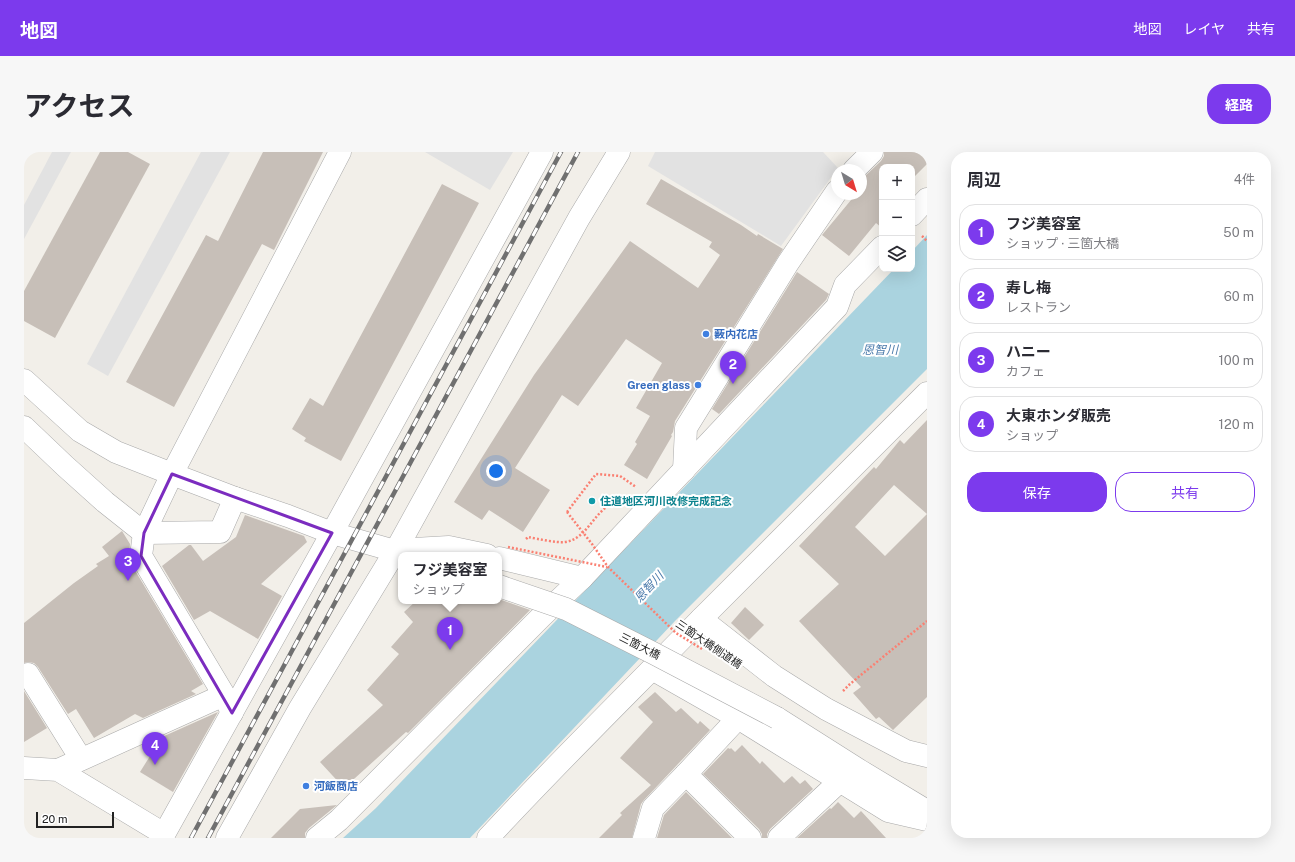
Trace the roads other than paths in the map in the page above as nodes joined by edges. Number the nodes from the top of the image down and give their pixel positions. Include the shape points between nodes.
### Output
1 (340, 152) edge
2 (542, 152) edge
3 (619, 152) edge
4 (872, 152) edge
5 (860, 164) edge
6 (927, 199) edge
7 (831, 200) edge
8 (915, 212) edge
9 (879, 250) edge
10 (24, 380) edge
11 (926, 394) edge
12 (24, 426) edge
13 (684, 470) junction
14 (172, 474) junction
15 (235, 498) junction
16 (144, 533) junction
17 (332, 533) junction
18 (507, 550) edge
19 (399, 552) edge
20 (404, 552) edge
21 (411, 552) edge
22 (473, 552) edge
23 (398, 561) edge
24 (582, 578) junction
25 (502, 587) edge
26 (701, 619) junction
27 (652, 669) junction
28 (28, 674) dead end
29 (228, 704) junction
30 (738, 718) junction
31 (927, 756) edge
32 (82, 760) junction
33 (24, 768) edge
34 (58, 770) junction
35 (686, 774) junction
36 (840, 781) junction
37 (927, 811) edge
38 (927, 820) edge
39 (163, 836) edge
40 (227, 838) edge
41 (316, 838) edge
42 (488, 838) edge
43 (644, 838) edge
44 (750, 838) edge
45 (779, 838) edge

1 - 14 street
2 - 17 street
3 - 20 street via 579,218
4 - 5 street
6 - 8 street
7 - 13 street via 788,263 686,428
9 - 13 street via 845,285 837,307
10 - 14 street via 80,432 116,452
11 - 26 street
12 - 16 street via 105,502
13 - 24 street
14 - 15 street
14 - 16 street
15 - 16 street via 220,532
15 - 17 street
16 - 29 street via 141,556
17 - 19 street
17 - 29 street
18 - 24 street
21 - 22 street via 449,547
23 - 40 street via 300,708
24 - 41 street via 339,820
25 - 37 street, 三箇大橋, bridge via 566,609 777,718
26 - 27 street
26 - 31 street via 774,676 826,709 906,751
27 - 30 street
27 - 42 street
28 - 32 street
29 - 32 street
29 - 39 street
30 - 35 street
30 - 36 street
32 - 34 street
33 - 34 street
34 - 39 street
35 - 43 street via 653,808
35 - 44 street
36 - 38 street via 888,811
36 - 45 street

